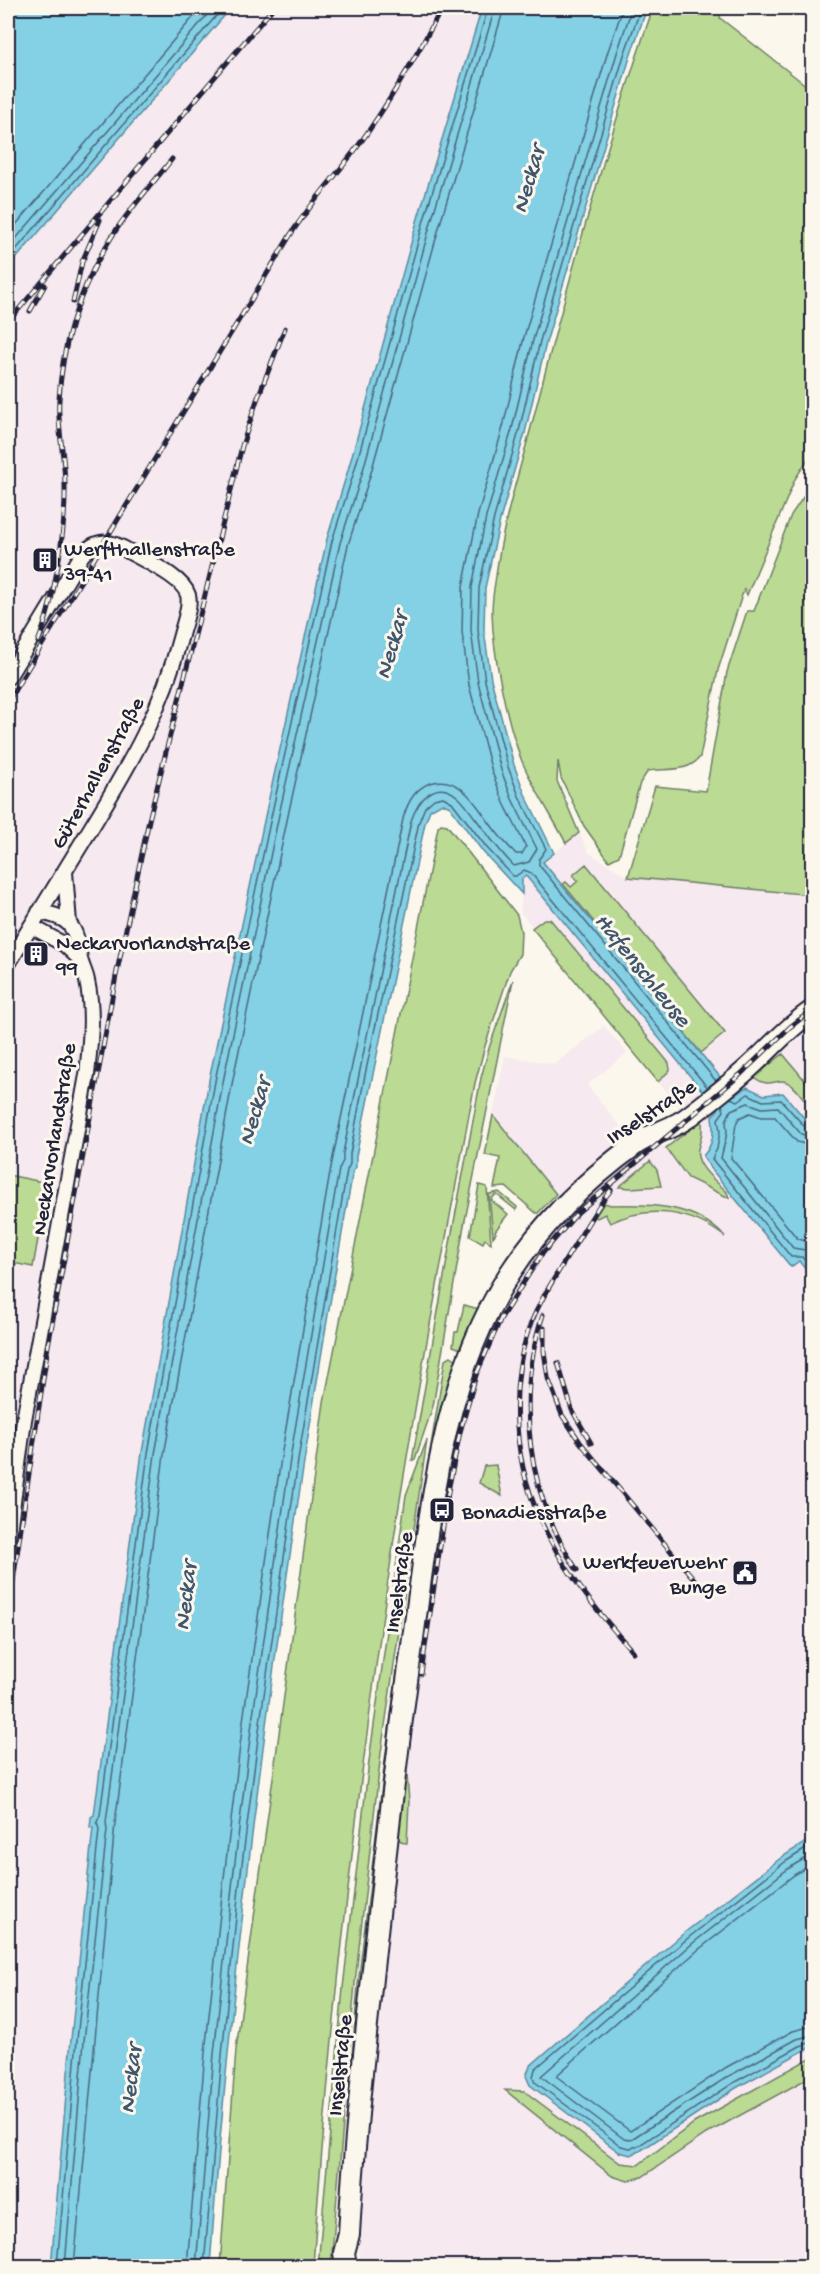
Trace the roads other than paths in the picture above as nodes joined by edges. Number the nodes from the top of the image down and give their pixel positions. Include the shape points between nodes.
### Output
1 (8, 677) edge
2 (65, 871) junction
3 (39, 912) junction
4 (69, 923) junction
5 (31, 926) junction
6 (80, 959) junction
7 (8, 963) edge
8 (813, 1011) edge
9 (14, 1448) edge
10 (8, 1539) edge
11 (349, 2234) junction
12 (346, 2266) edge
13 (356, 2266) edge

1 - 2 street, Güterhallenstraße via 91,546 116,543 181,584 188,594 173,664 156,712
2 - 3 street, Güterhallenstraße
2 - 4 street, Neckarvorlandstraße
3 - 4 street
3 - 5 street, Güterhallenstraße
4 - 6 street, Neckarvorlandstraße via 78,942
5 - 6 street via 65,945
5 - 7 street, Güterhallenstraße
6 - 9 street, Neckarvorlandstraße via 91,1016 87,1075 24,1420
8 - 11 street, Inselstraße via 693,1114 677,1126 636,1144 575,1195 527,1248 499,1292 467,1357 436,1484 397,1749 357,2113
9 - 10 street, Neckarvorlandstraße
11 - 12 street, Inselstraße via 344,2253
11 - 13 street, Inselstraße

